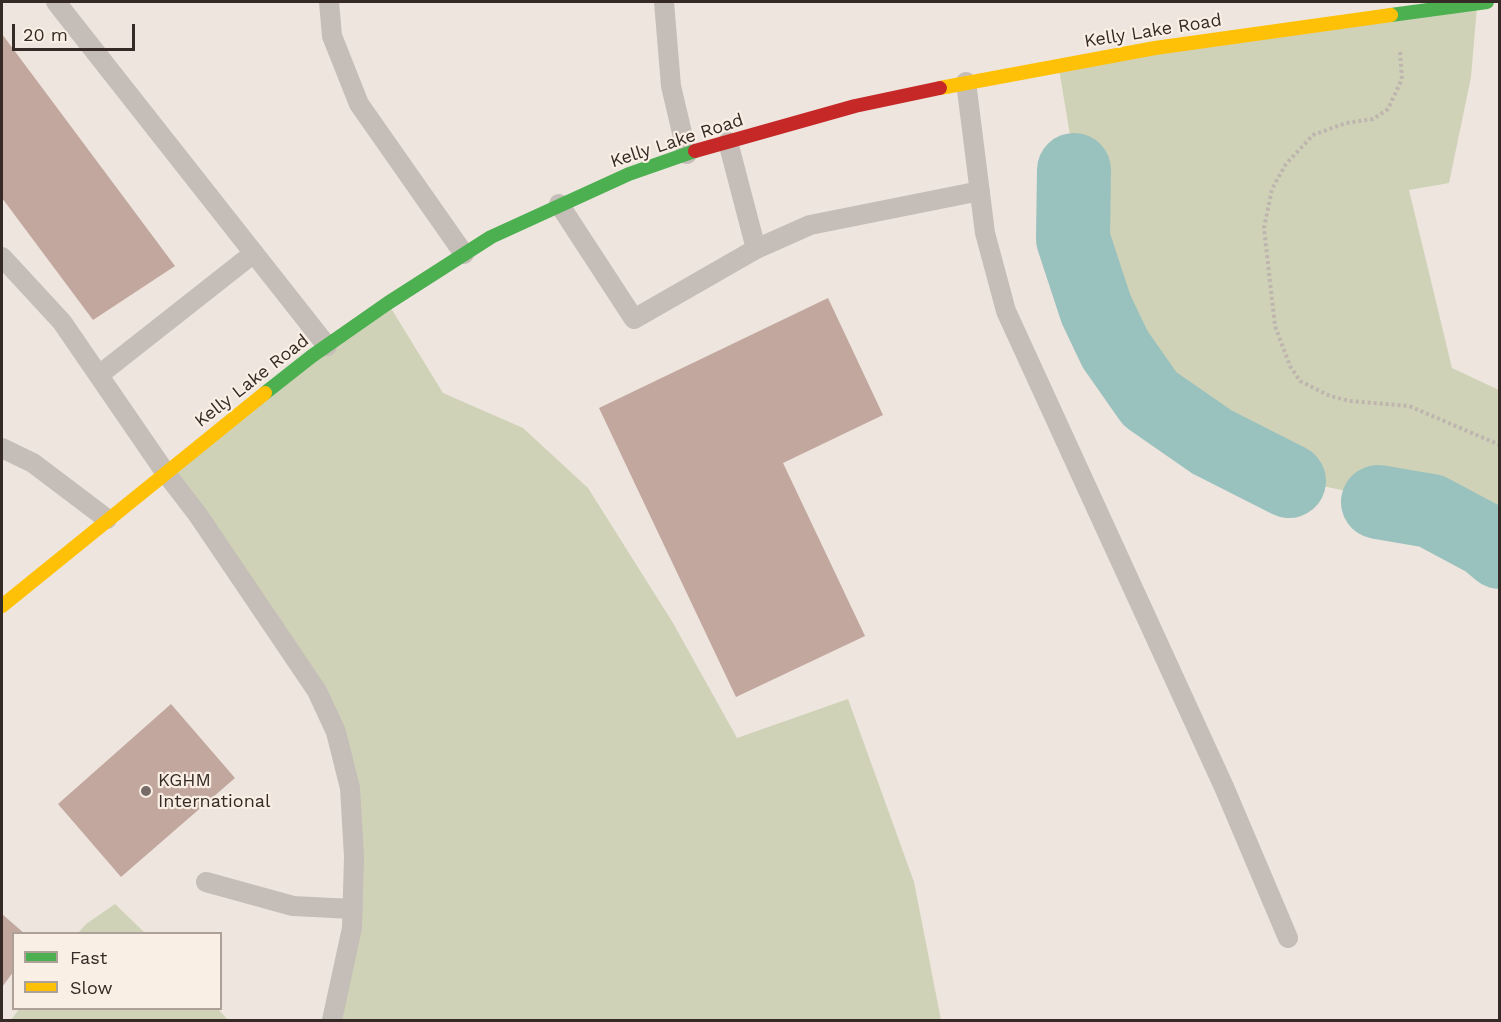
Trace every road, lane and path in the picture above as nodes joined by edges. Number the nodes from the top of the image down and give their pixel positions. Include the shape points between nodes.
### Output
1 (56, 2) edge
2 (329, 2) edge
3 (664, 2) edge
4 (1487, 2) edge
5 (68, 11) edge
6 (1398, 13) junction
7 (966, 82) junction
8 (729, 142) junction
9 (687, 154) junction
10 (980, 191) junction
11 (559, 204) junction
12 (756, 249) junction
13 (254, 253) junction
14 (464, 254) junction
15 (2, 257) edge
16 (327, 346) junction
17 (99, 375) junction
18 (1500, 445) edge
19 (2, 448) edge
20 (165, 472) junction
21 (106, 519) junction
22 (2, 606) edge
23 (206, 882) dead end
24 (352, 909) junction
25 (1288, 938) dead end
26 (332, 1020) edge

1 - 5 lane
2 - 14 lane via 332,36 358,104
3 - 9 lane via 671,86
4 - 6 street, Kelly Lake Road
5 - 13 lane
6 - 7 street, Kelly Lake Road via 1155,48
6 - 18 path via 1402,79 1388,110 1373,119 1346,123 1313,135 1286,164 1272,189 1264,228 1275,326 1300,381 1349,401 1409,406
7 - 8 street, Kelly Lake Road via 855,106
7 - 10 lane
8 - 9 street, Kelly Lake Road
8 - 12 lane
9 - 11 street, Kelly Lake Road
10 - 12 lane via 810,225
10 - 25 lane via 985,233 1006,310 1224,787
11 - 12 lane via 634,319
11 - 14 street, Kelly Lake Road
13 - 16 lane
13 - 17 lane
14 - 16 street, Kelly Lake Road
15 - 17 lane via 62,322
16 - 20 street, Kelly Lake Road
17 - 20 lane
19 - 21 lane via 33,463
20 - 21 street, Kelly Lake Road
20 - 24 lane via 317,691 336,732 350,788
21 - 22 street, Kelly Lake Road
23 - 24 lane via 293,906
24 - 26 lane via 352,928

